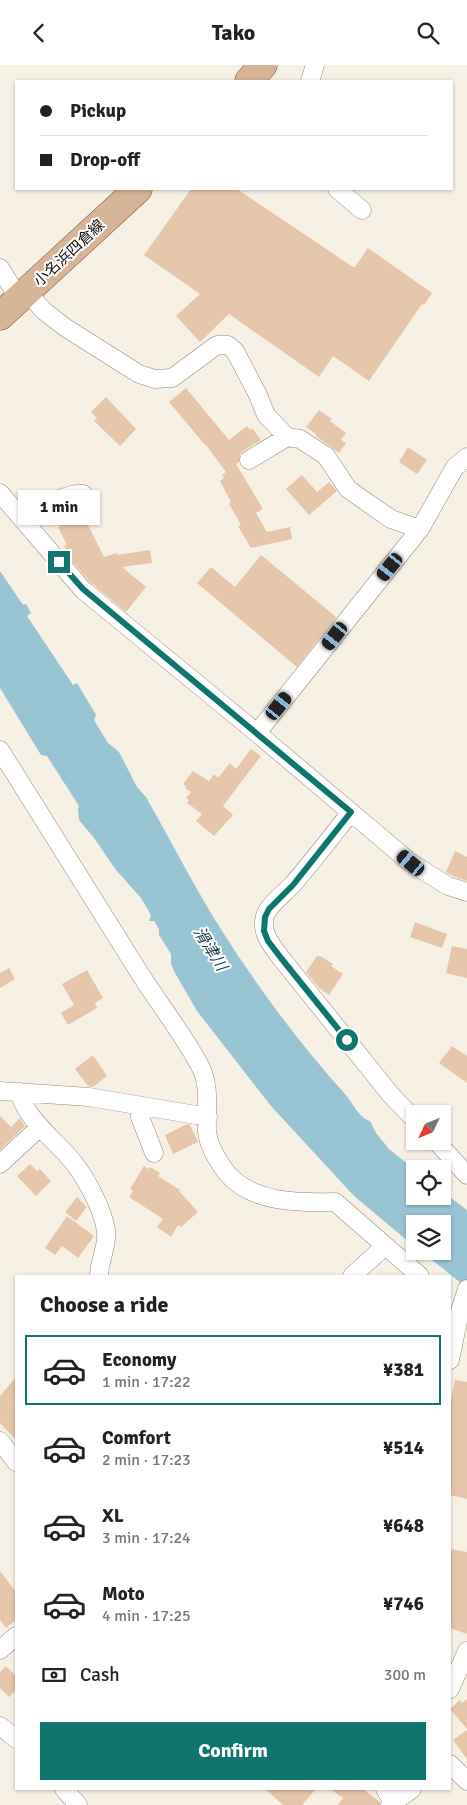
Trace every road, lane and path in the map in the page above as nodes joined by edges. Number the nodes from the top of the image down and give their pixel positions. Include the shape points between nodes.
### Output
1 (263, 65) edge
2 (314, 65) edge
3 (250, 80) edge
4 (310, 80) edge
5 (137, 190) edge
6 (338, 190) edge
7 (362, 210) dead end
8 (0, 268) edge
9 (15, 302) edge
10 (287, 437) junction
11 (467, 457) edge
12 (249, 460) dead end
13 (0, 493) edge
14 (83, 494) dead end
15 (24, 521) junction
16 (420, 529) junction
17 (257, 733) junction
18 (0, 751) edge
19 (351, 812) junction
20 (467, 892) edge
21 (0, 1091) edge
22 (20, 1092) junction
23 (140, 1106) junction
24 (406, 1110) edge
25 (208, 1117) junction
26 (40, 1127) junction
27 (444, 1150) edge
28 (154, 1153) dead end
29 (0, 1164) edge
30 (467, 1175) edge
31 (384, 1247) junction
32 (99, 1275) edge
33 (353, 1275) edge
34 (419, 1275) edge
35 (461, 1305) edge
36 (451, 1355) edge
37 (0, 1441) edge
38 (15, 1461) edge
39 (15, 1637) edge
40 (0, 1650) edge
41 (467, 1651) edge
42 (451, 1687) edge
43 (0, 1725) edge
44 (15, 1738) edge
45 (451, 1765) edge
46 (467, 1781) edge
47 (65, 1790) edge
48 (410, 1790) edge
49 (389, 1799) edge
50 (78, 1805) edge

1 - 3 main road
2 - 4 street
5 - 9 main road, 小名浜四倉線
6 - 7 street
8 - 9 street
9 - 10 street via 44,311 66,329 139,374 154,379 172,378 217,345 228,345 235,351 266,415
10 - 12 street
10 - 16 street via 300,439 326,456 348,489 371,506 391,519
11 - 16 street via 455,467
13 - 15 street
14 - 15 street via 73,493
15 - 17 street via 83,589
16 - 17 street
17 - 19 street
18 - 25 street via 200,1065 207,1083
19 - 20 street via 411,863 448,885
19 - 24 street via 293,885 269,909 264,931 281,958
21 - 22 street
22 - 23 street via 89,1097
22 - 26 street via 20,1099
23 - 25 street
23 - 28 street via 140,1117
25 - 31 street via 207,1132 213,1151 226,1172 246,1190 265,1197 309,1203 335,1202
26 - 29 street
26 - 32 street via 69,1157 101,1212 106,1236
27 - 30 street
31 - 33 street
31 - 34 street
35 - 36 street
37 - 38 street
39 - 40 street
41 - 42 street
43 - 44 street
45 - 46 street
47 - 50 street
48 - 49 street

